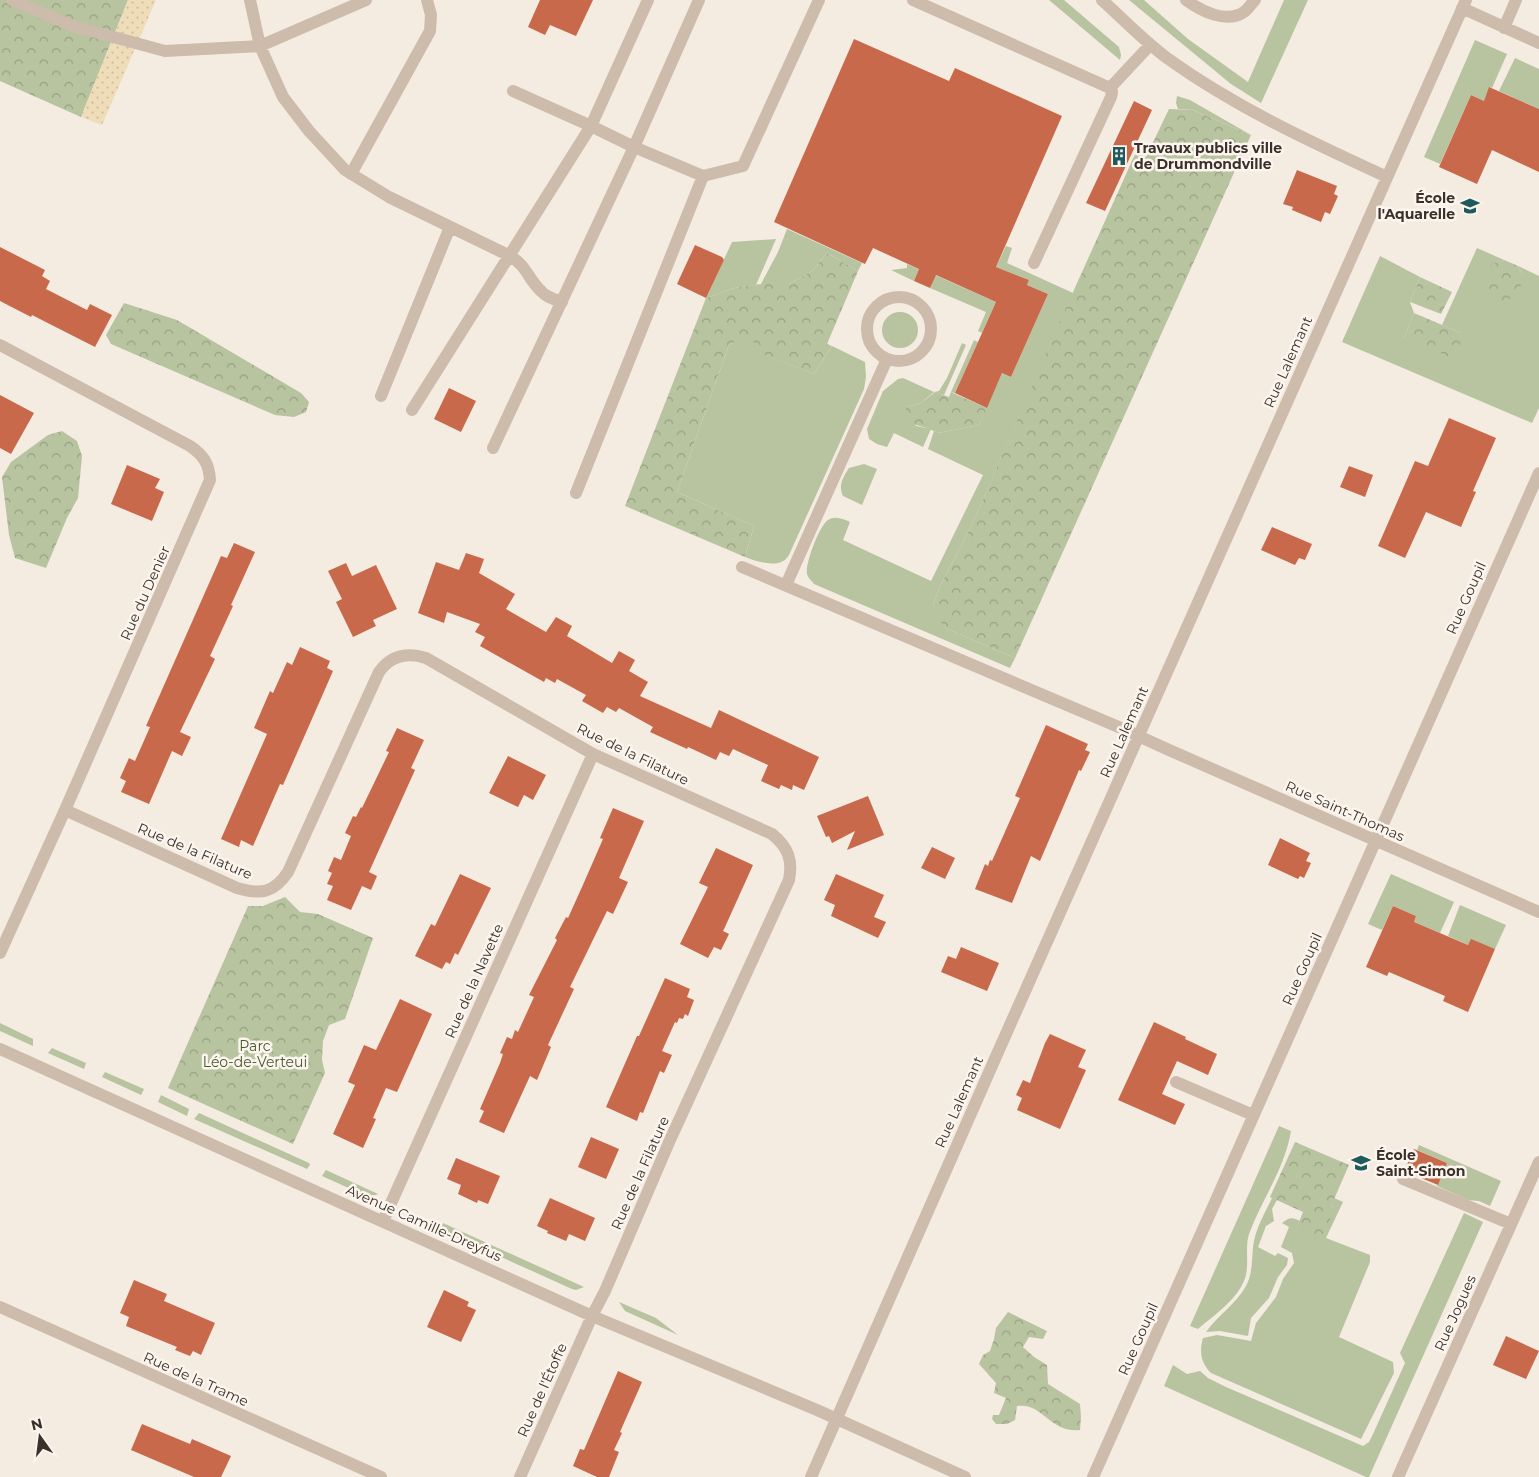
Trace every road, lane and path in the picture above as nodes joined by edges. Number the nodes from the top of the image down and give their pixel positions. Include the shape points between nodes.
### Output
1 (12, 0) edge
2 (250, 0) edge
3 (366, 0) edge
4 (426, 0) edge
5 (648, 0) edge
6 (699, 0) edge
7 (820, 0) edge
8 (913, 0) edge
9 (1102, 0) edge
10 (1186, 0) edge
11 (1255, 0) edge
12 (1516, 0) edge
13 (930, 4) edge
14 (1464, 4) edge
15 (1504, 28) junction
16 (1539, 43) edge
17 (1150, 45) junction
18 (260, 46) junction
19 (1110, 88) junction
20 (513, 91) dead end
21 (592, 126) junction
22 (634, 147) junction
23 (351, 174) junction
24 (703, 176) junction
25 (1387, 177) junction
26 (450, 227) junction
27 (510, 256) junction
28 (1034, 263) dead end
29 (562, 302) junction
30 (0, 345) edge
31 (887, 359) junction
32 (381, 396) dead end
33 (412, 410) dead end
34 (493, 448) dead end
35 (1539, 473) edge
36 (576, 493) dead end
37 (742, 567) dead end
38 (786, 585) junction
39 (1139, 737) junction
40 (593, 754) junction
41 (65, 810) junction
42 (1375, 840) junction
43 (1539, 912) edge
44 (0, 953) edge
45 (0, 1049) edge
46 (1176, 1082) dead end
47 (1253, 1115) junction
48 (1539, 1162) edge
49 (1403, 1179) dead end
50 (383, 1221) junction
51 (1511, 1224) junction
52 (0, 1307) edge
53 (592, 1316) junction
54 (837, 1419) junction
55 (381, 1477) edge
56 (520, 1477) edge
57 (811, 1477) edge
58 (966, 1477) edge
59 (1093, 1477) edge
60 (1398, 1477) edge

1 - 18 street via 73,26 166,51
2 - 18 street
3 - 18 street
4 - 23 street via 431,15 430,31
5 - 21 street
6 - 22 street
7 - 24 street via 744,166
8 - 13 street
9 - 17 street
10 - 11 street via 1209,13 1229,16 1245,12
12 - 15 street
13 - 19 street
14 - 15 street
14 - 25 street, Rue Lalemant
15 - 16 street
17 - 19 street
17 - 25 street via 1198,79 1256,113
18 - 23 street via 283,97 325,150
19 - 28 street via 1111,97
20 - 21 street
21 - 22 street
21 - 27 street
22 - 24 street
22 - 29 street
23 - 26 street
24 - 36 street
25 - 39 street, Rue Lalemant
26 - 27 street
26 - 32 street
27 - 29 street via 520,262 541,292
27 - 33 street
29 - 34 street
30 - 41 street, Rue du Denier via 190,446 206,461 210,470 206,492
31 - 31 street via 909,360 919,354 931,336 928,314 911,299 891,297 874,308 869,317 866,327 869,341 878,354
31 - 38 street
35 - 42 street, Rue Goupil
37 - 38 street, Rue Saint-Thomas
38 - 39 street, Rue Saint-Thomas
39 - 42 street, Rue Saint-Thomas
39 - 54 street, Rue Lalemant
40 - 41 street, Rue de la Filature via 426,658 408,655 390,660 379,672 288,872 276,886 266,891 237,888
40 - 50 street, Rue de la Navette
40 - 53 street, Rue de la Filature via 772,834 789,855 790,872 606,1291
41 - 44 street, Rue du Denier
42 - 43 street, Rue Saint-Thomas
42 - 47 street, Rue Goupil
45 - 50 street, Avenue Camille-Dreyfus
46 - 47 street
47 - 59 street, Rue Goupil
48 - 51 street, Rue Jogues
49 - 51 street
50 - 53 street, Avenue Camille-Dreyfus
51 - 60 street, Rue Jogues
52 - 55 street, Rue de la Trame
53 - 54 street, Avenue Camille-Dreyfus
53 - 56 street, Rue de l'Étoffe
54 - 57 street, Rue Lalemant
54 - 58 street, Avenue Camille-Dreyfus

